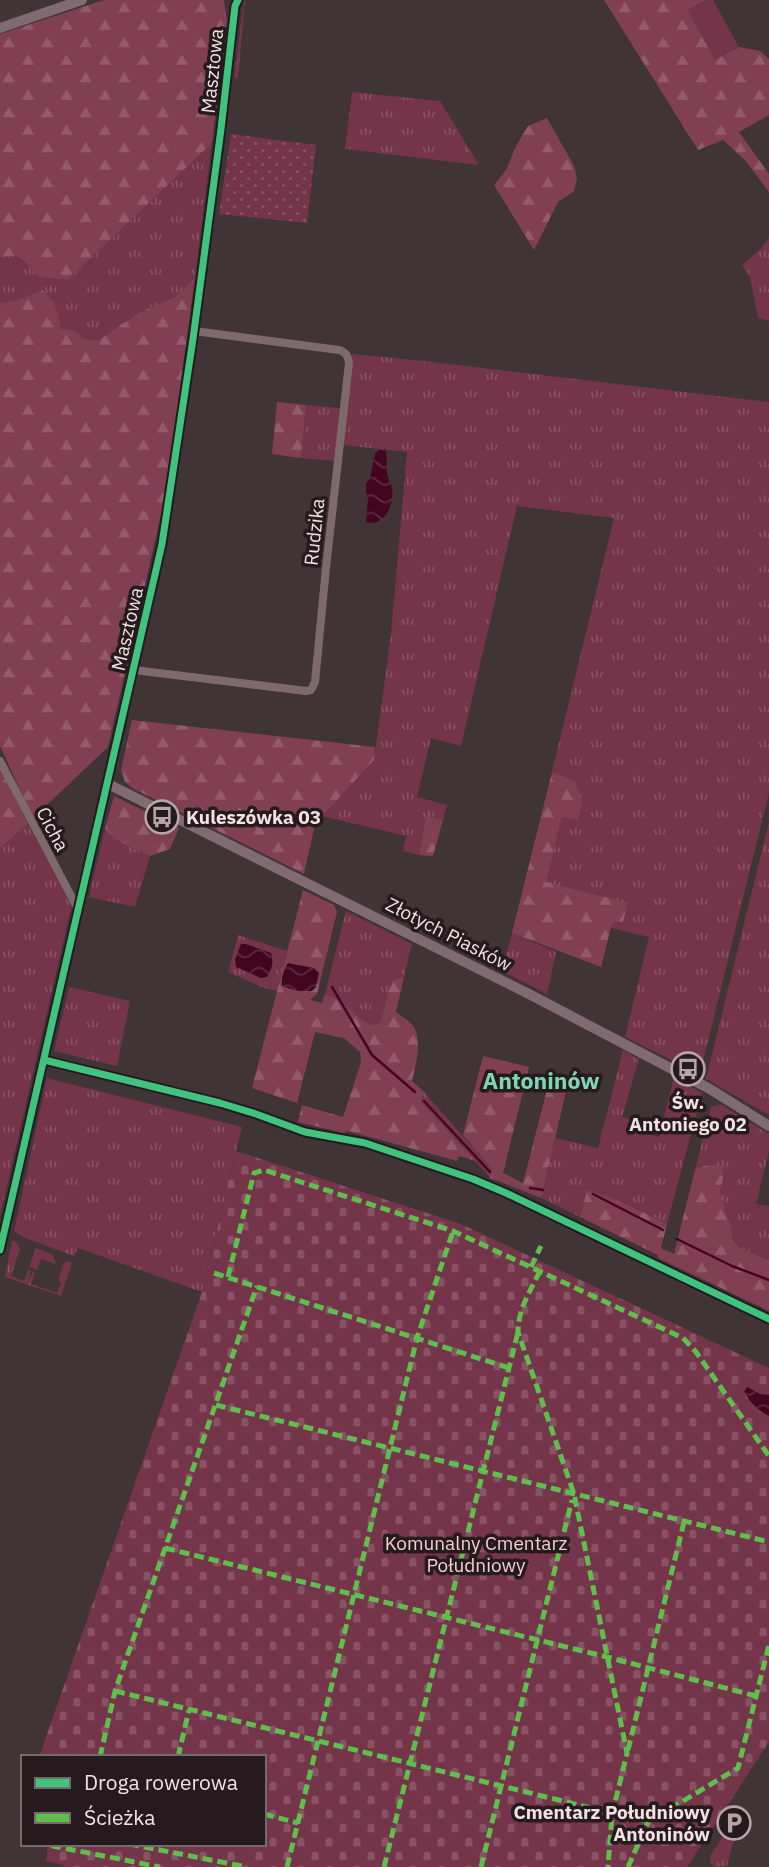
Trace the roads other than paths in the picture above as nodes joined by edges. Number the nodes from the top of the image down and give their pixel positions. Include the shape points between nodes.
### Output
1 (82, 0) edge
2 (236, 2) edge
3 (0, 28) edge
4 (194, 331) junction
5 (134, 670) junction
6 (0, 761) edge
7 (108, 784) junction
8 (79, 912) junction
9 (44, 1060) junction
10 (769, 1126) edge
11 (0, 1250) edge
12 (769, 1318) edge

1 - 3 street
2 - 4 street, Masztowa
4 - 5 street, Masztowa via 162,544
4 - 5 street, Rudzika via 339,350 348,356 314,686 306,691
5 - 7 street, Masztowa
6 - 8 street, Cicha
7 - 8 street, Masztowa
7 - 10 street, Złotych Piasków via 529,994 710,1089
8 - 9 street, Masztowa
9 - 11 street, Masztowa
9 - 12 street via 220,1103 305,1132 365,1143 473,1179

